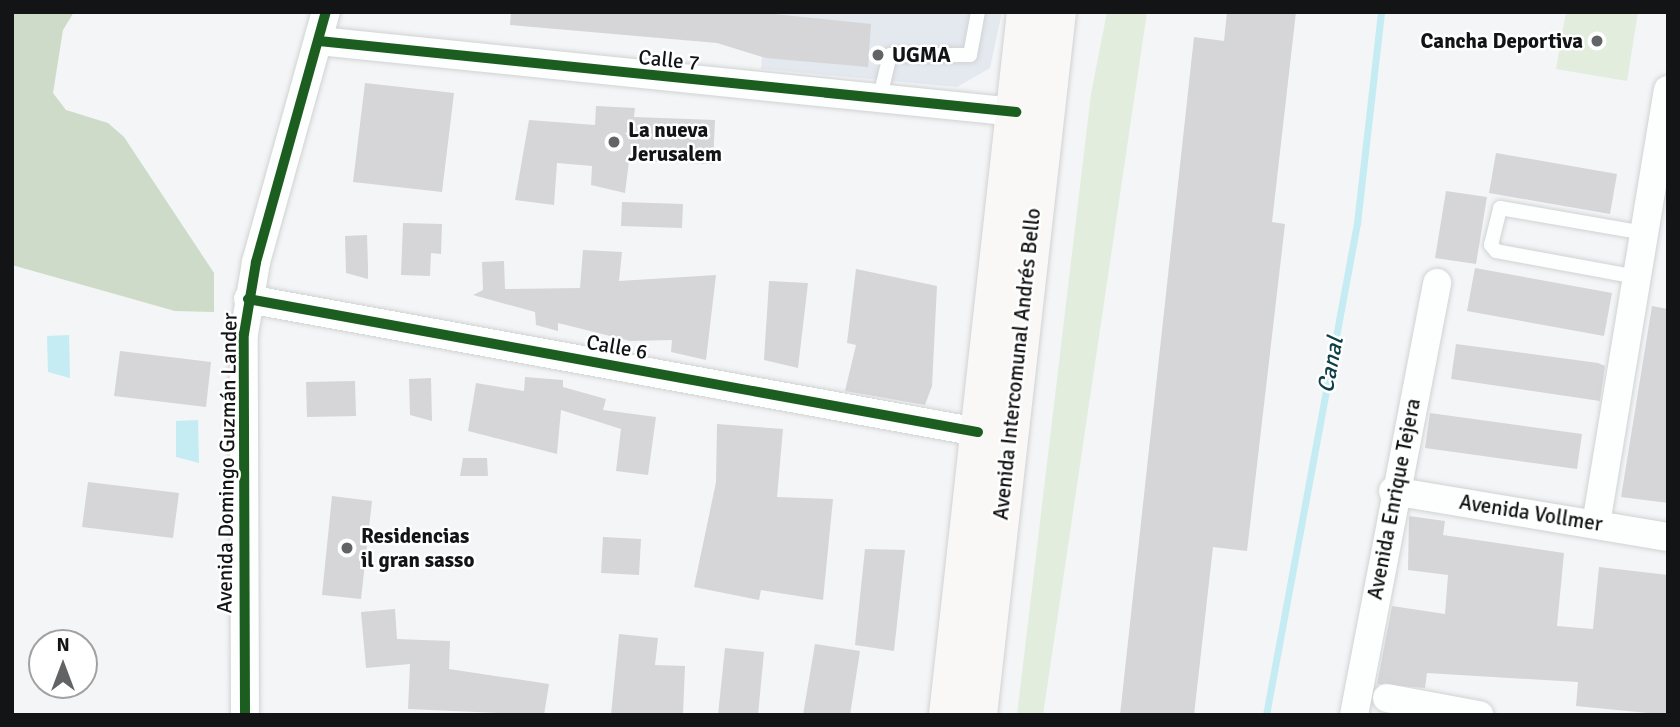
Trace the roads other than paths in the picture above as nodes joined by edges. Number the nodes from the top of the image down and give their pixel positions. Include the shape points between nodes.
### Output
1 (326, 12) edge
2 (978, 12) edge
3 (1026, 12) edge
4 (1056, 12) edge
5 (319, 41) junction
6 (1668, 90) edge
7 (879, 102) junction
8 (1016, 112) junction
9 (1653, 218) edge
10 (1637, 277) junction
11 (1437, 283) dead end
12 (248, 299) junction
13 (978, 432) junction
14 (1393, 491) junction
15 (1596, 524) junction
16 (1668, 537) edge
17 (1387, 698) dead end
18 (244, 715) edge
19 (948, 715) edge
20 (978, 715) edge
21 (1353, 715) edge
22 (1479, 715) edge

1 - 5 street, Avenida Domingo Guzmán Lander
2 - 7 lane via 970,55 890,55
3 - 8 main road, Avenida Intercomunal Andrés Bello
4 - 20 main road, Avenida Intercomunal Andrés Bello
5 - 7 street, Calle 7
5 - 12 street, Avenida Domingo Guzmán Lander
6 - 9 street
7 - 8 street, Calle 7
8 - 13 main road, Avenida Intercomunal Andrés Bello
9 - 10 street
9 - 10 lane via 1500,208 1492,245 1496,251
10 - 15 street
11 - 14 street, Avenida Enrique Tejera
12 - 13 street, Calle 6
12 - 18 street, Avenida Domingo Guzmán Lander
13 - 19 main road, Avenida Intercomunal Andrés Bello
14 - 15 street, Avenida Vollmer
14 - 21 street, Avenida Enrique Tejera
15 - 16 street, Avenida Vollmer
17 - 22 street

